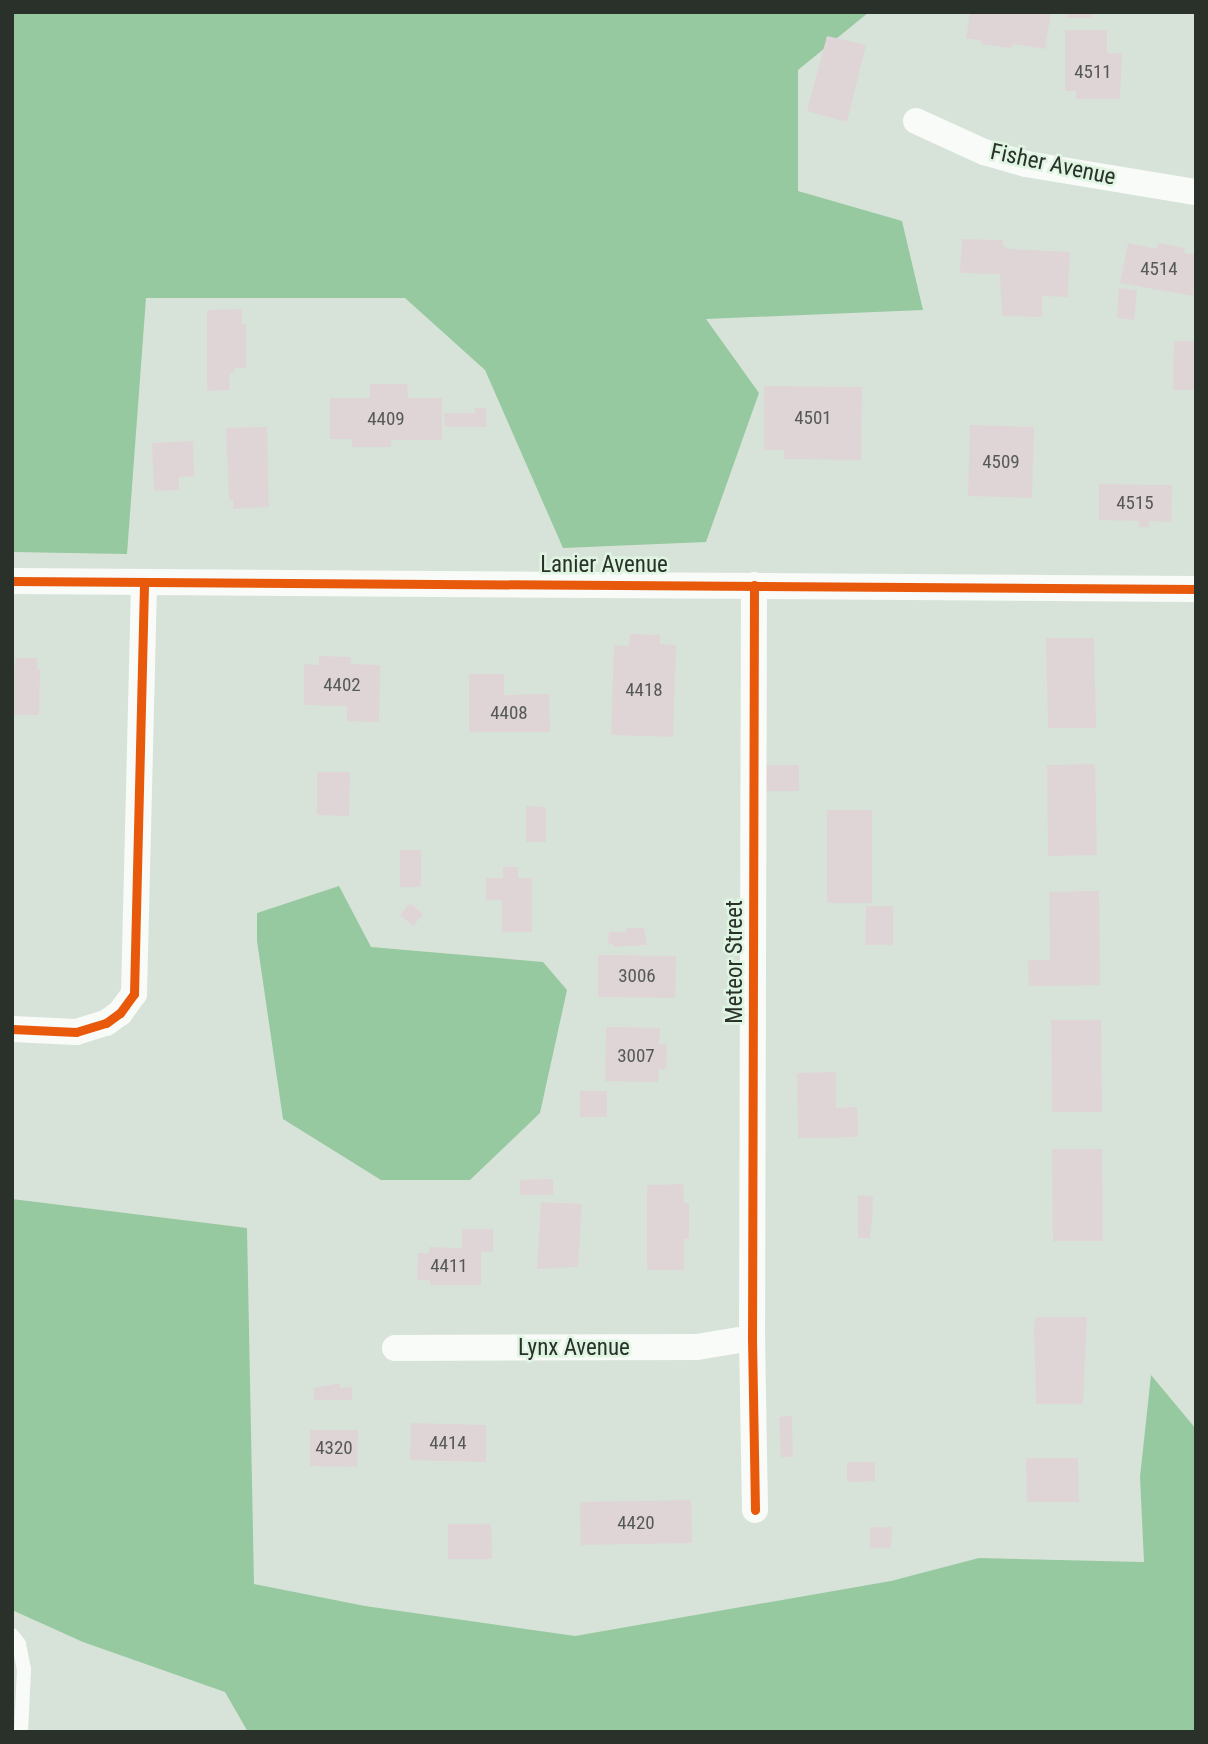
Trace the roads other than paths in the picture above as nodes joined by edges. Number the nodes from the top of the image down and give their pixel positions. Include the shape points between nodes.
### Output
1 (916, 121) dead end
2 (1196, 192) edge
3 (12, 581) edge
4 (144, 582) junction
5 (754, 586) junction
6 (1196, 589) edge
7 (12, 1029) edge
8 (752, 1338) junction
9 (395, 1348) dead end
10 (755, 1510) dead end
11 (12, 1635) edge
12 (21, 1732) edge

1 - 2 street, Fisher Avenue via 984,152 1026,164
3 - 4 street, Lanier Avenue
4 - 5 street, Lanier Avenue
4 - 7 street via 134,994 106,1023 76,1032
5 - 6 street, Lanier Avenue
5 - 8 street, Meteor Street
8 - 9 street, Lynx Avenue via 697,1347
8 - 10 street, Meteor Street
11 - 12 lane via 19,1644 24,1669

